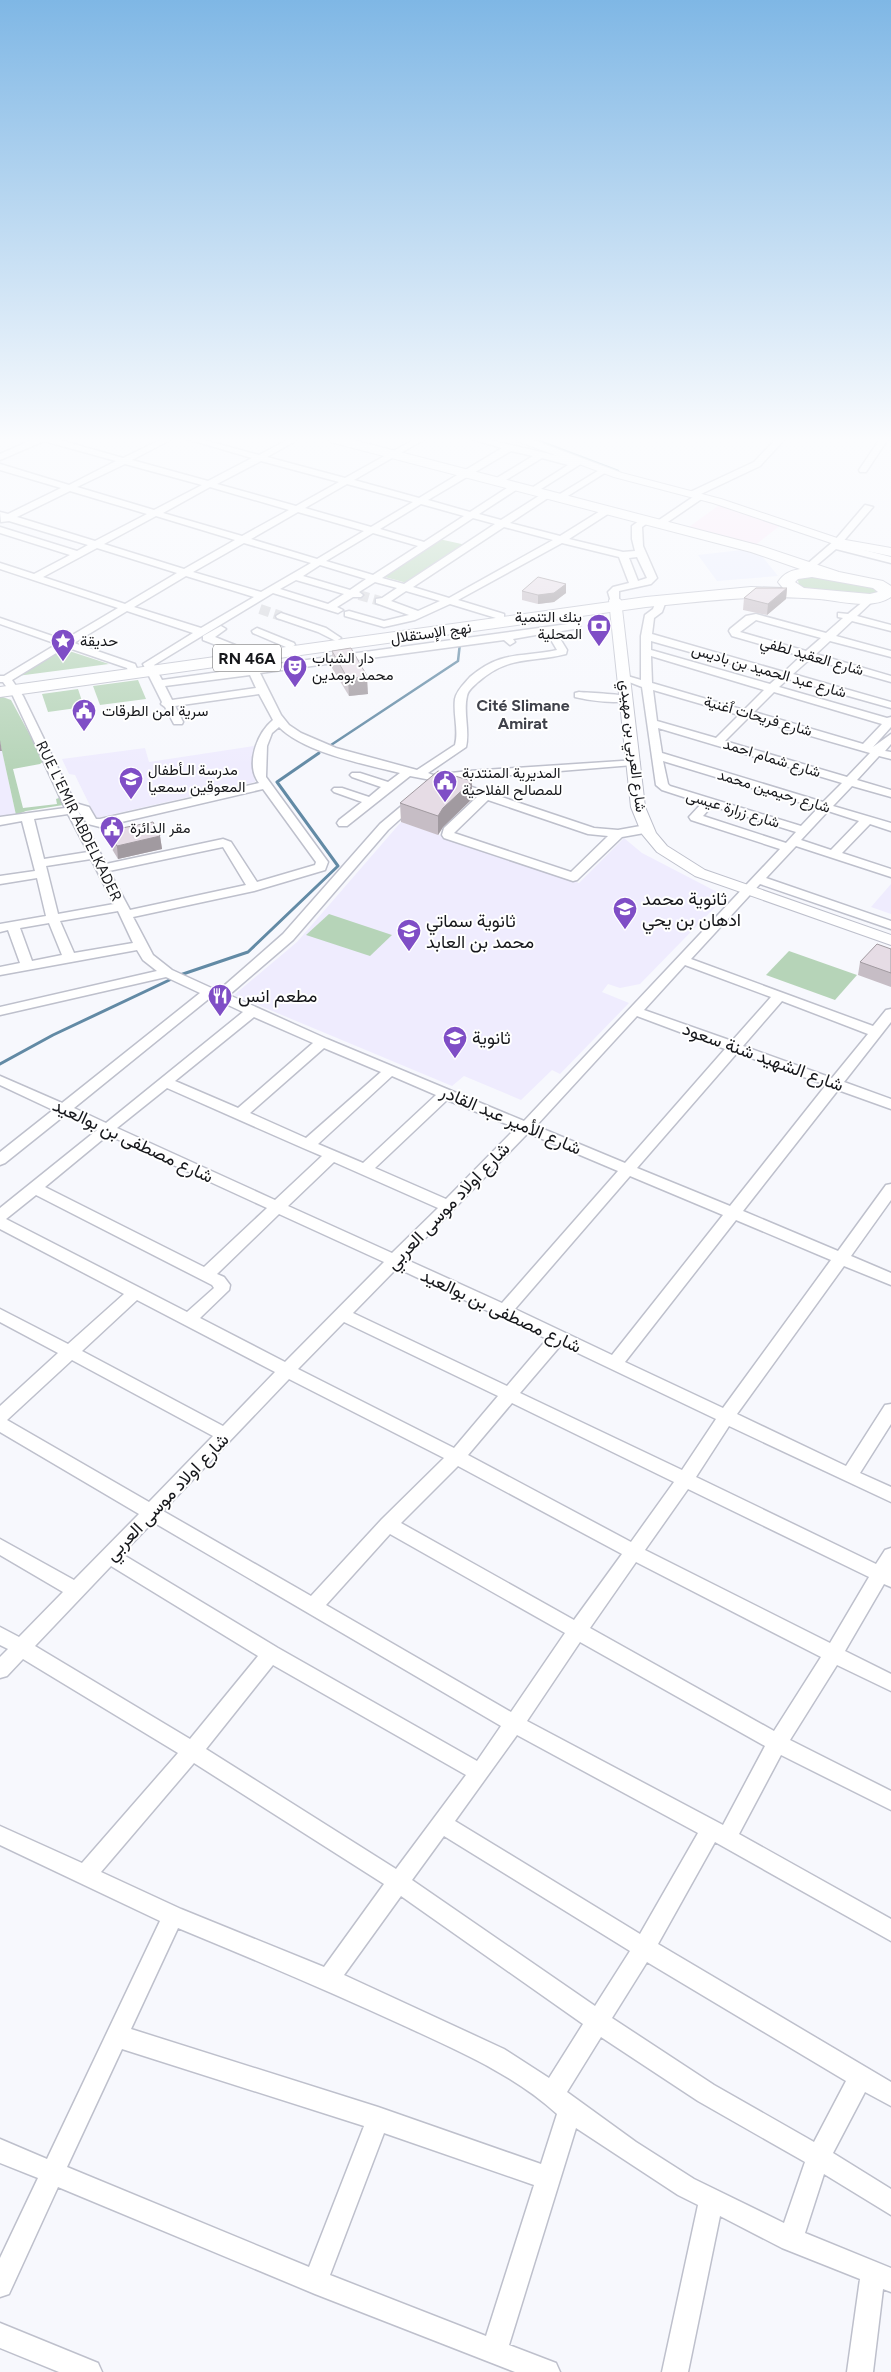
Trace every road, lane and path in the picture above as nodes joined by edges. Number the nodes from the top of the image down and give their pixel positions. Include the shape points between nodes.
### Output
1 (64, 550) edge
2 (87, 550) edge
3 (111, 550) edge
4 (226, 550) edge
5 (281, 550) edge
6 (339, 550) edge
7 (419, 550) edge
8 (462, 550) edge
9 (544, 550) edge
10 (604, 550) edge
11 (640, 550) edge
12 (758, 550) edge
13 (827, 550) edge
14 (855, 550) edge
15 (875, 550) edge
16 (891, 552) edge
17 (78, 554) junction
18 (623, 554) junction
19 (641, 554) junction
20 (891, 560) edge
21 (320, 561) junction
22 (0, 566) edge
23 (802, 569) junction
24 (185, 572) junction
25 (294, 576) junction
26 (35, 577) junction
27 (375, 578) junction
28 (634, 585) junction
29 (407, 587) junction
30 (274, 593) junction
31 (804, 593) junction
32 (356, 594) junction
33 (877, 595) edge
34 (262, 596) junction
35 (452, 600) junction
36 (661, 600) junction
37 (616, 603) junction
38 (126, 607) junction
39 (349, 614) dead end
40 (566, 614) junction
41 (420, 615) junction
42 (281, 616) tunnel mouth
43 (500, 616) junction
44 (845, 616) junction
45 (0, 621) edge
46 (891, 628) edge
47 (550, 630) junction
48 (257, 631) dead end
49 (202, 632) junction
50 (510, 636) junction
51 (646, 636) junction
52 (823, 636) junction
53 (336, 638) junction
54 (64, 643) junction
55 (290, 645) junction
56 (241, 651) junction
57 (646, 652) junction
58 (804, 654) junction
59 (891, 654) edge
60 (522, 657) junction
61 (253, 670) junction
62 (144, 672) junction
63 (781, 673) junction
64 (214, 676) junction
65 (624, 678) junction
66 (891, 679) edge
67 (648, 684) junction
68 (7, 686) edge
69 (767, 686) junction
70 (264, 690) junction
71 (579, 695) dead end
72 (224, 696) junction
73 (626, 698) junction
74 (166, 704) junction
75 (891, 705) edge
76 (743, 713) junction
77 (279, 721) junction
78 (178, 722) dead end
79 (890, 722) edge
80 (653, 723) junction
81 (891, 737) edge
82 (718, 742) junction
83 (872, 749) junction
84 (657, 755) junction
85 (891, 756) edge
86 (633, 762) junction
87 (414, 773) junction
88 (469, 774) junction
89 (356, 775) dead end
90 (436, 780) junction
91 (848, 781) junction
92 (265, 785) junction
93 (390, 786) junction
94 (460, 788) junction
95 (338, 790) dead end
96 (891, 794) edge
97 (485, 796) junction
98 (371, 801) junction
99 (710, 802) junction
100 (825, 806) junction
101 (71, 808) junction
102 (27, 816) junction
103 (867, 820) junction
104 (0, 821) edge
105 (343, 822) dead end
106 (891, 827) edge
107 (646, 829) junction
108 (802, 830) junction
109 (618, 834) junction
110 (790, 844) junction
111 (834, 854) junction
112 (95, 855) junction
113 (40, 869) junction
114 (102, 869) junction
115 (891, 873) edge
116 (0, 880) edge
117 (752, 885) junction
118 (254, 887) junction
119 (845, 909) junction
120 (123, 911) junction
121 (53, 919) junction
122 (833, 920) junction
123 (891, 925) edge
124 (13, 926) junction
125 (0, 928) edge
126 (891, 940) edge
127 (141, 945) junction
128 (70, 958) junction
129 (683, 960) junction
130 (27, 966) junction
131 (0, 971) edge
132 (173, 976) junction
133 (214, 995) junction
134 (779, 996) junction
135 (0, 1011) edge
136 (635, 1011) junction
137 (251, 1012) junction
138 (891, 1013) edge
139 (876, 1032) junction
140 (322, 1042) junction
141 (734, 1047) junction
142 (391, 1070) junction
143 (0, 1080) edge
144 (166, 1082) junction
145 (835, 1084) junction
146 (446, 1093) junction
147 (891, 1104) edge
148 (64, 1110) junction
149 (240, 1114) junction
150 (527, 1126) junction
151 (108, 1130) junction
152 (308, 1144) junction
153 (332, 1155) junction
154 (0, 1160) edge
155 (626, 1169) junction
156 (365, 1170) junction
157 (35, 1188) junction
158 (891, 1189) edge
159 (447, 1206) junction
160 (276, 1207) junction
161 (732, 1214) junction
162 (0, 1216) edge
163 (0, 1223) edge
164 (841, 1258) junction
165 (394, 1261) junction
166 (207, 1274) junction
167 (891, 1279) edge
168 (136, 1292) junction
169 (504, 1311) junction
170 (342, 1314) junction
171 (0, 1315) edge
172 (188, 1319) junction
173 (558, 1337) junction
174 (70, 1352) junction
175 (614, 1364) junction
176 (287, 1370) junction
177 (510, 1395) junction
178 (891, 1410) edge
179 (0, 1416) edge
180 (726, 1417) junction
181 (0, 1424) edge
182 (226, 1435) junction
183 (456, 1457) junction
184 (850, 1474) junction
185 (685, 1480) junction
186 (891, 1495) edge
187 (152, 1514) junction
188 (388, 1524) junction
189 (0, 1546) edge
190 (633, 1552) junction
191 (891, 1555) edge
192 (110, 1556) junction
193 (886, 1576) edge
194 (77, 1591) junction
195 (313, 1606) junction
196 (577, 1631) junction
197 (0, 1635) edge
198 (21, 1649) junction
199 (834, 1653) junction
200 (271, 1654) junction
201 (0, 1670) edge
202 (891, 1683) edge
203 (514, 1724) junction
204 (777, 1742) junction
205 (192, 1752) junction
206 (480, 1774) junction
207 (891, 1802) edge
208 (442, 1823) junction
209 (718, 1834) junction
210 (0, 1835) edge
211 (85, 1875) junction
212 (400, 1882) junction
213 (173, 1916) junction
214 (891, 1931) edge
215 (644, 1948) junction
216 (328, 1979) junction
217 (597, 2021) junction
218 (117, 2036) junction
219 (861, 2077) junction
220 (552, 2094) junction
221 (891, 2095) edge
222 (570, 2110) junction
223 (378, 2119) junction
224 (0, 2151) edge
225 (818, 2157) junction
226 (54, 2172) junction
227 (548, 2178) junction
228 (711, 2200) junction
229 (891, 2203) edge
230 (791, 2238) junction
231 (882, 2276) edge
232 (315, 2282) junction
233 (0, 2285) edge
234 (0, 2335) edge
235 (494, 2351) junction
236 (89, 2372) edge
237 (547, 2372) edge
238 (675, 2372) edge
239 (860, 2372) edge

1 - 17 street
2 - 17 street
3 - 24 street
4 - 24 street
5 - 21 street
6 - 21 street
7 - 27 street
8 - 29 street
9 - 35 street
10 - 18 street
11 - 19 street
12 - 23 main road
13 - 23 street
14 - 20 street
15 - 16 street
17 - 26 street
18 - 19 street
18 - 28 street
19 - 28 street via 652,578
21 - 25 street
21 - 27 street
22 - 26 street
23 - 31 main road via 788,587
23 - 33 main road via 838,577
23 - 37 main road, نهج الإستقلال / RN 46A via 767,585 700,589
24 - 34 street
24 - 38 street
25 - 30 street
25 - 32 street
26 - 38 street
27 - 29 street
27 - 32 street
28 - 37 street via 614,590
29 - 35 street
29 - 41 street via 382,602
30 - 32 street via 334,609
30 - 34 street
30 - 56 street via 258,609 207,638
31 - 33 main road, نهج الإستقلال
31 - 36 main road, نهج الإستقلال / RN 46A via 751,592
33 - 44 street
34 - 49 street
35 - 41 street
35 - 43 street
36 - 37 main road, نهج الإستقلال / RN 46A
36 - 51 street via 658,610 649,617
37 - 40 main road, نهج الإستقلال / RN 46A
37 - 43 main road, نهج الإستقلال / RN 46A
37 - 65 street, شارع العربي بن مهيدي
38 - 49 street
38 - 54 street
39 - 41 street via 384,624
40 - 47 street via 575,626
40 - 62 main road, نهج الإستقلال / RN 46A
42 - 53 street
43 - 53 main road, نهج الإستقلال / RN 46A
44 - 46 street
44 - 52 street
45 - 54 street
47 - 50 street
47 - 60 street via 562,652
48 - 55 street
49 - 62 street
50 - 60 street via 507,640
50 - 61 street
51 - 57 street
51 - 63 street, شارع عبد الحميد بن باديس
52 - 58 street
52 - 58 street, شارع العقيد لطفي via 756,617 750,618 734,633
52 - 59 street
53 - 55 main road, نهج الإستقلال / RN 46A
54 - 62 street
54 - 68 street
55 - 56 main road, نهج الإستقلال / RN 46A
56 - 62 main road, نهج الإستقلال / RN 46A
57 - 67 street
57 - 69 street
58 - 63 street
58 - 66 street, شارع العقيد لطفي
60 - 87 street via 500,660 466,687 462,694 460,747
61 - 64 street
61 - 70 street
62 - 64 street
62 - 68 main road, نهج الإستقلال / RN 46A
62 - 74 street
63 - 69 street
63 - 75 street, شارع عبد الحميد بن باديس
64 - 72 street
65 - 67 street, شارع فريحات ٱغنية
65 - 73 street, شارع العربي بن مهيدي
67 - 76 street, شارع فريحات ٱغنية
67 - 80 street
68 - 101 street, RUE L'EMIR ABDELKADER
69 - 76 street
69 - 79 street
70 - 72 street
70 - 77 street
71 - 73 street
72 - 74 street
73 - 86 street, شارع العربي بن مهيدي
74 - 78 street
76 - 82 street
76 - 83 street, شارع فريحات ٱغنية
77 - 87 street via 295,734 312,741
77 - 92 street via 264,734 260,777
79 - 83 street, شارع اولاد موسى العربي
80 - 82 street, شارع شمام احمد
80 - 84 street
81 - 83 street, شارع اولاد موسى العربي
82 - 91 street, شارع شمام احمد
83 - 85 street, شارع فريحات ٱغنية
83 - 91 street, شارع اولاد موسى العربي
84 - 99 street, شارع زرارة عيسى via 664,787
84 - 100 street, شارع رحيمين محمد
86 - 88 street
86 - 107 street, شارع العربي بن مهيدي via 638,807
87 - 90 street
87 - 93 street
88 - 90 street
88 - 94 street
89 - 93 street
90 - 94 street
90 - 133 street via 384,827 288,936
91 - 96 street, شارع شمام احمد
91 - 100 street, شارع اولاد موسى العربي
92 - 101 street via 100,823 92,821 85,809
92 - 118 street via 322,862 322,867
93 - 98 street
94 - 97 street
95 - 98 street
97 - 109 street via 592,831
97 - 109 street via 448,835 573,877
98 - 105 street
99 - 108 street, شارع زرارة عيسى
99 - 110 street via 695,817
100 - 103 street, شارع رحيمين محمد
100 - 108 street, شارع اولاد موسى العربي
101 - 102 street
101 - 112 street, RUE L'EMIR ABDELKADER
102 - 104 street
102 - 113 street
103 - 106 street, شارع رحيمين محمد
103 - 111 street
107 - 109 street
107 - 117 street, شارع العربي بن مهيدي via 662,849 700,873
108 - 110 street, شارع اولاد موسى العربي
110 - 111 street
110 - 117 street, شارع اولاد موسى العربي
111 - 115 street
112 - 113 street
112 - 114 street, RUE L'EMIR ABDELKADER
113 - 116 street
113 - 121 street
114 - 118 street via 223,843
114 - 120 street, RUE L'EMIR ABDELKADER
117 - 119 street
117 - 122 street, شارع العربي بن مهيدي
117 - 129 street, شارع اولاد موسى العربي
118 - 120 street
119 - 122 street
119 - 123 street
120 - 121 street
120 - 127 street, RUE L'EMIR ABDELKADER
121 - 124 street
121 - 128 street
122 - 126 street, شارع العربي بن مهيدي
124 - 125 street
124 - 130 street
127 - 128 street
127 - 132 street, شارع الأمير عبد القادر via 148,957
128 - 130 street
129 - 134 street
129 - 136 street, شارع اولاد موسى العربي
130 - 131 street
132 - 133 street, شارع الأمير عبد القادر
132 - 135 street
133 - 137 street, شارع الأمير عبد القادر
133 - 148 street
134 - 139 street
134 - 141 street
136 - 141 street, شارع الشهيد شنة سعود
136 - 150 street, شارع اولاد موسى العربي
137 - 140 street, شارع الأمير عبد القادر
137 - 144 street
138 - 139 street
139 - 145 street
140 - 142 street, شارع الأمير عبد القادر
140 - 149 street
141 - 145 street, شارع الشهيد شنة سعود
141 - 155 street
142 - 146 street, شارع الأمير عبد القادر
142 - 152 street
143 - 148 street, شارع مصطفى بن بوالعيد
144 - 149 street
144 - 151 street
145 - 147 street, شارع الشهيد شنة سعود
145 - 161 street
146 - 150 street, شارع الأمير عبد القادر
146 - 156 street
148 - 151 street, شارع مصطفى بن بوالعيد
148 - 154 street
149 - 152 street
150 - 155 street, شارع الأمير عبد القادر
150 - 159 street, شارع اولاد موسى العربي
151 - 157 street
151 - 160 street, شارع مصطفى بن بوالعيد
152 - 153 street
153 - 156 street
153 - 160 street
155 - 161 street, شارع الأمير عبد القادر
155 - 169 street
156 - 159 street
157 - 162 street
157 - 166 street
158 - 164 street
159 - 165 street, شارع اولاد موسى العربي
160 - 165 street, شارع مصطفى بن بوالعيد
160 - 166 street
161 - 164 street, شارع الأمير عبد القادر
161 - 175 street
163 - 168 street
164 - 167 street, شارع الأمير عبد القادر
164 - 180 street
165 - 169 street, شارع مصطفى بن بوالعيد
165 - 170 street, شارع اولاد موسى العربي
166 - 172 street via 222,1285 221,1290
168 - 172 street
168 - 174 street
169 - 173 street, شارع مصطفى بن بوالعيد
170 - 176 street, شارع اولاد موسى العربي
170 - 177 street
171 - 174 street
172 - 176 street
173 - 175 street, شارع مصطفى بن بوالعيد
173 - 177 street
174 - 179 street
174 - 182 street
175 - 180 street, شارع مصطفى بن بوالعيد
176 - 182 street, شارع اولاد موسى العربي
176 - 183 street
177 - 183 street
177 - 185 street
178 - 184 street
180 - 184 street, شارع مصطفى بن بوالعيد
180 - 185 street
181 - 187 street
182 - 187 street, شارع اولاد موسى العربي
183 - 188 street
183 - 190 street
184 - 186 street, شارع مصطفى بن بوالعيد
185 - 190 street
185 - 193 street
187 - 192 street, شارع اولاد موسى العربي
187 - 195 street
188 - 195 street
188 - 196 street
189 - 194 street
190 - 196 street
190 - 199 street
191 - 193 street
192 - 194 street, شارع اولاد موسى العربي
192 - 200 street
193 - 199 street
194 - 198 street, شارع اولاد موسى العربي
195 - 203 street
196 - 203 street
196 - 204 street
197 - 198 street
198 - 201 street, شارع اولاد موسى العربي
198 - 205 street
199 - 202 street
199 - 204 street
200 - 205 street
200 - 206 street
203 - 206 street
203 - 209 street
204 - 207 street
204 - 209 street
205 - 211 street
205 - 212 street
206 - 208 street
208 - 212 street
208 - 215 street
209 - 214 street
209 - 215 street
210 - 211 street
211 - 213 street
212 - 216 street
212 - 217 street
213 - 216 street
213 - 218 street
215 - 217 street
215 - 219 street
216 - 220 street via 496,2057
217 - 220 street
217 - 225 street via 706,2093
218 - 223 street
218 - 226 street
219 - 221 street
219 - 225 street
220 - 222 street
222 - 227 street
222 - 228 street via 686,2188
223 - 227 street
223 - 232 street
224 - 226 street
225 - 229 street
225 - 230 street
226 - 232 street
226 - 233 street
227 - 235 street
228 - 230 street
228 - 238 street
230 - 231 street
231 - 239 street
232 - 235 street
234 - 236 street
235 - 237 street

